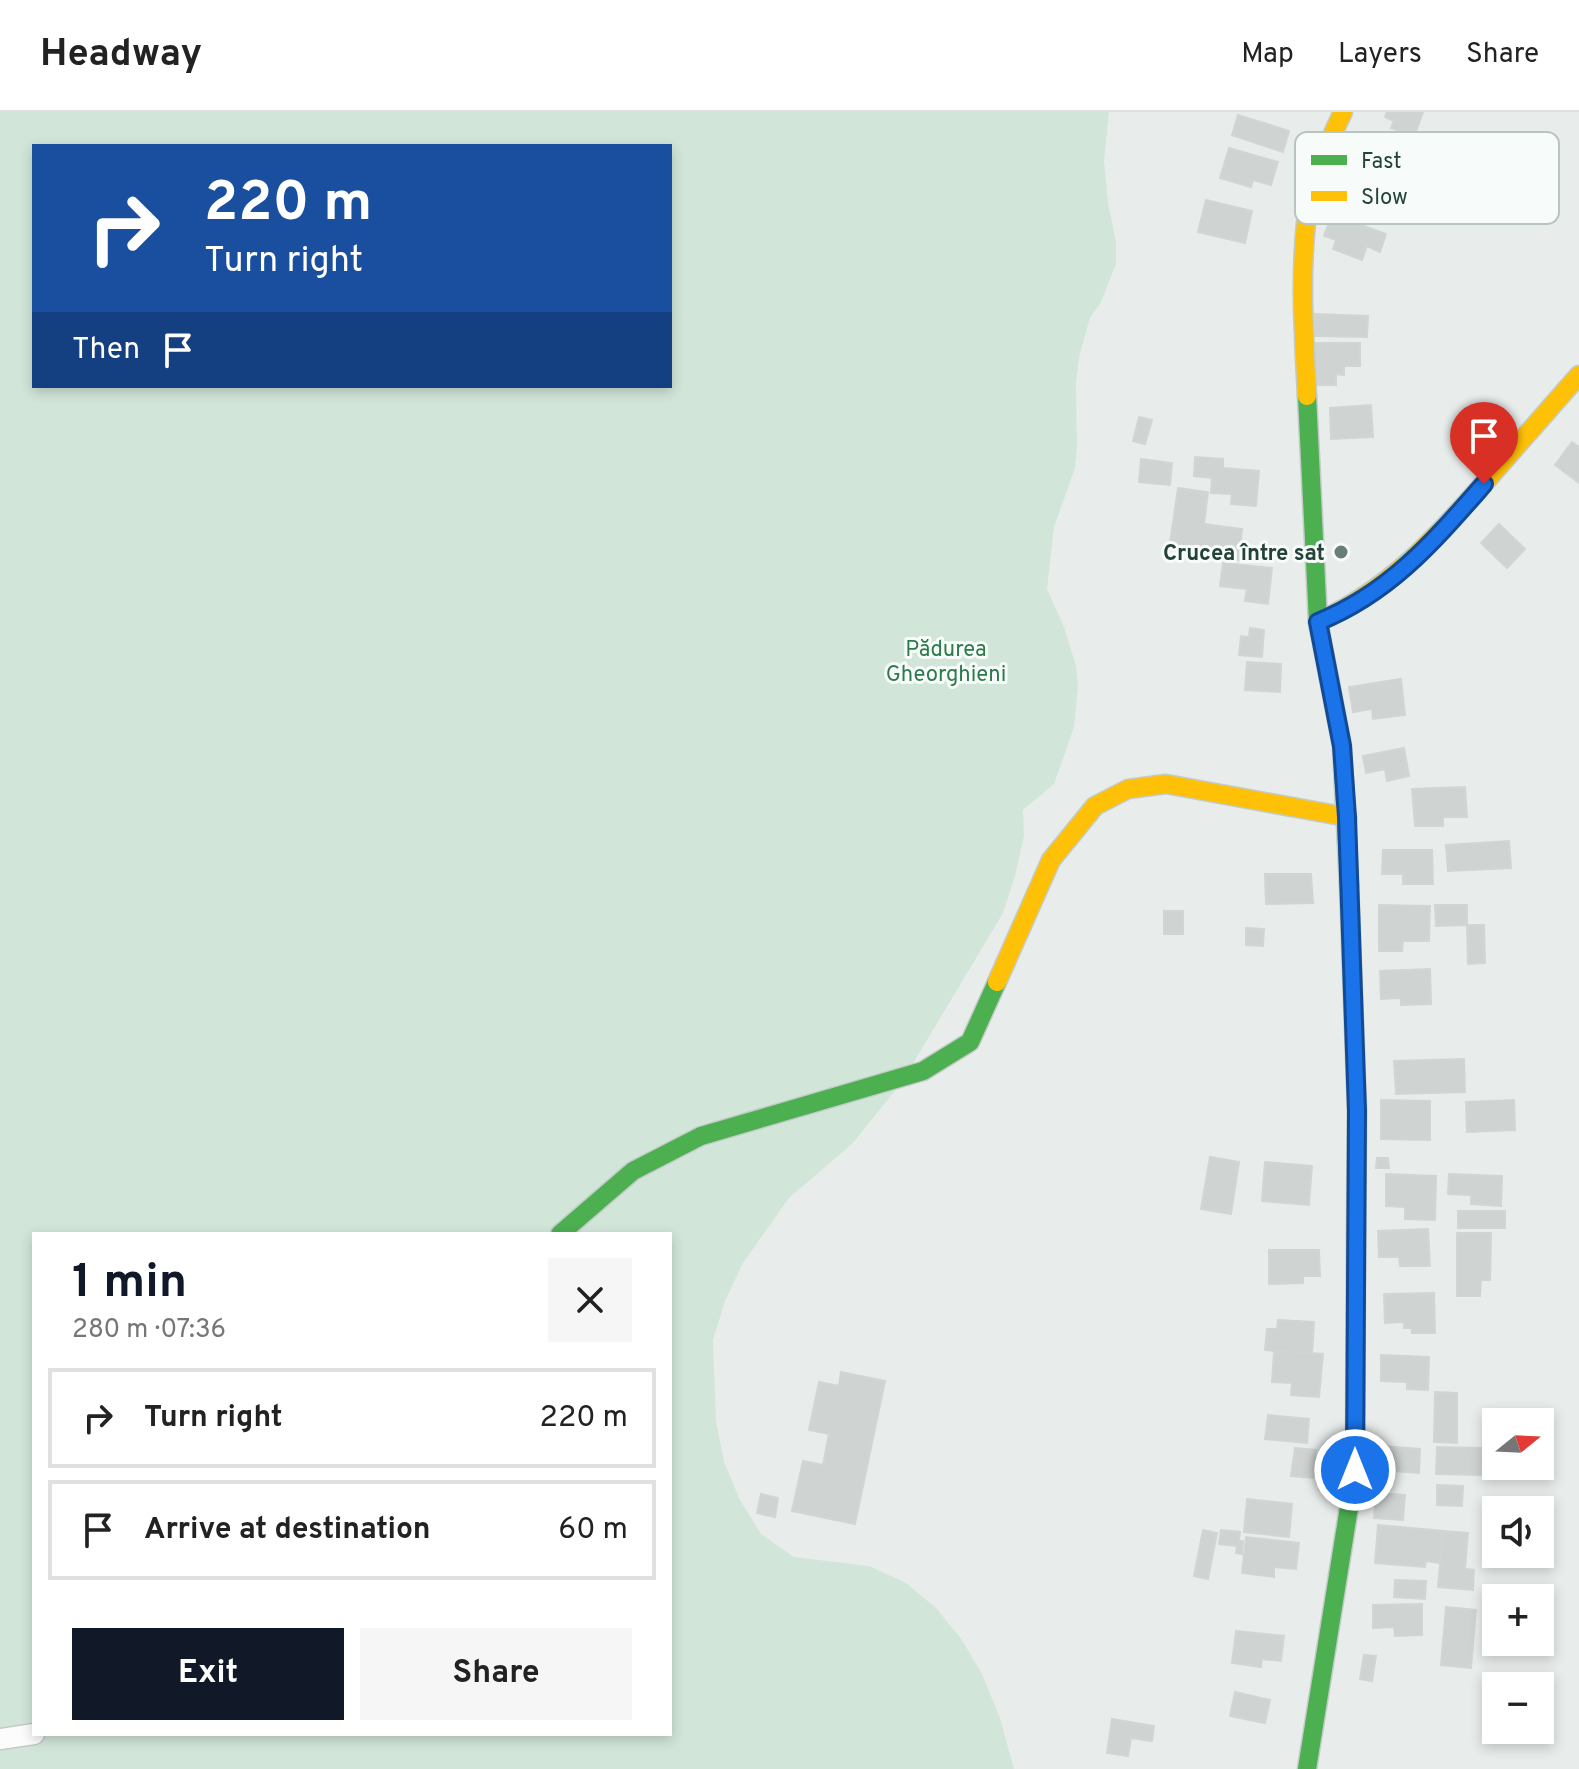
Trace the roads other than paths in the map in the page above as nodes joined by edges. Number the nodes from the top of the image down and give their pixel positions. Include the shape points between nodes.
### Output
1 (1343, 112) edge
2 (1333, 132) edge
3 (1306, 224) edge
4 (1579, 375) edge
5 (1318, 622) junction
6 (1347, 817) junction
7 (562, 1232) edge
8 (32, 1734) edge
9 (0, 1739) edge
10 (1307, 1769) edge

1 - 2 main road
3 - 5 main road via 1303,325
4 - 5 main road via 1425,551 1375,593
5 - 6 main road via 1342,746
6 - 7 main road via 1166,784 1128,789 1095,806 1051,860 970,1042 923,1071 701,1136 633,1171
6 - 10 main road via 1357,1111 1355,1470
8 - 9 street

